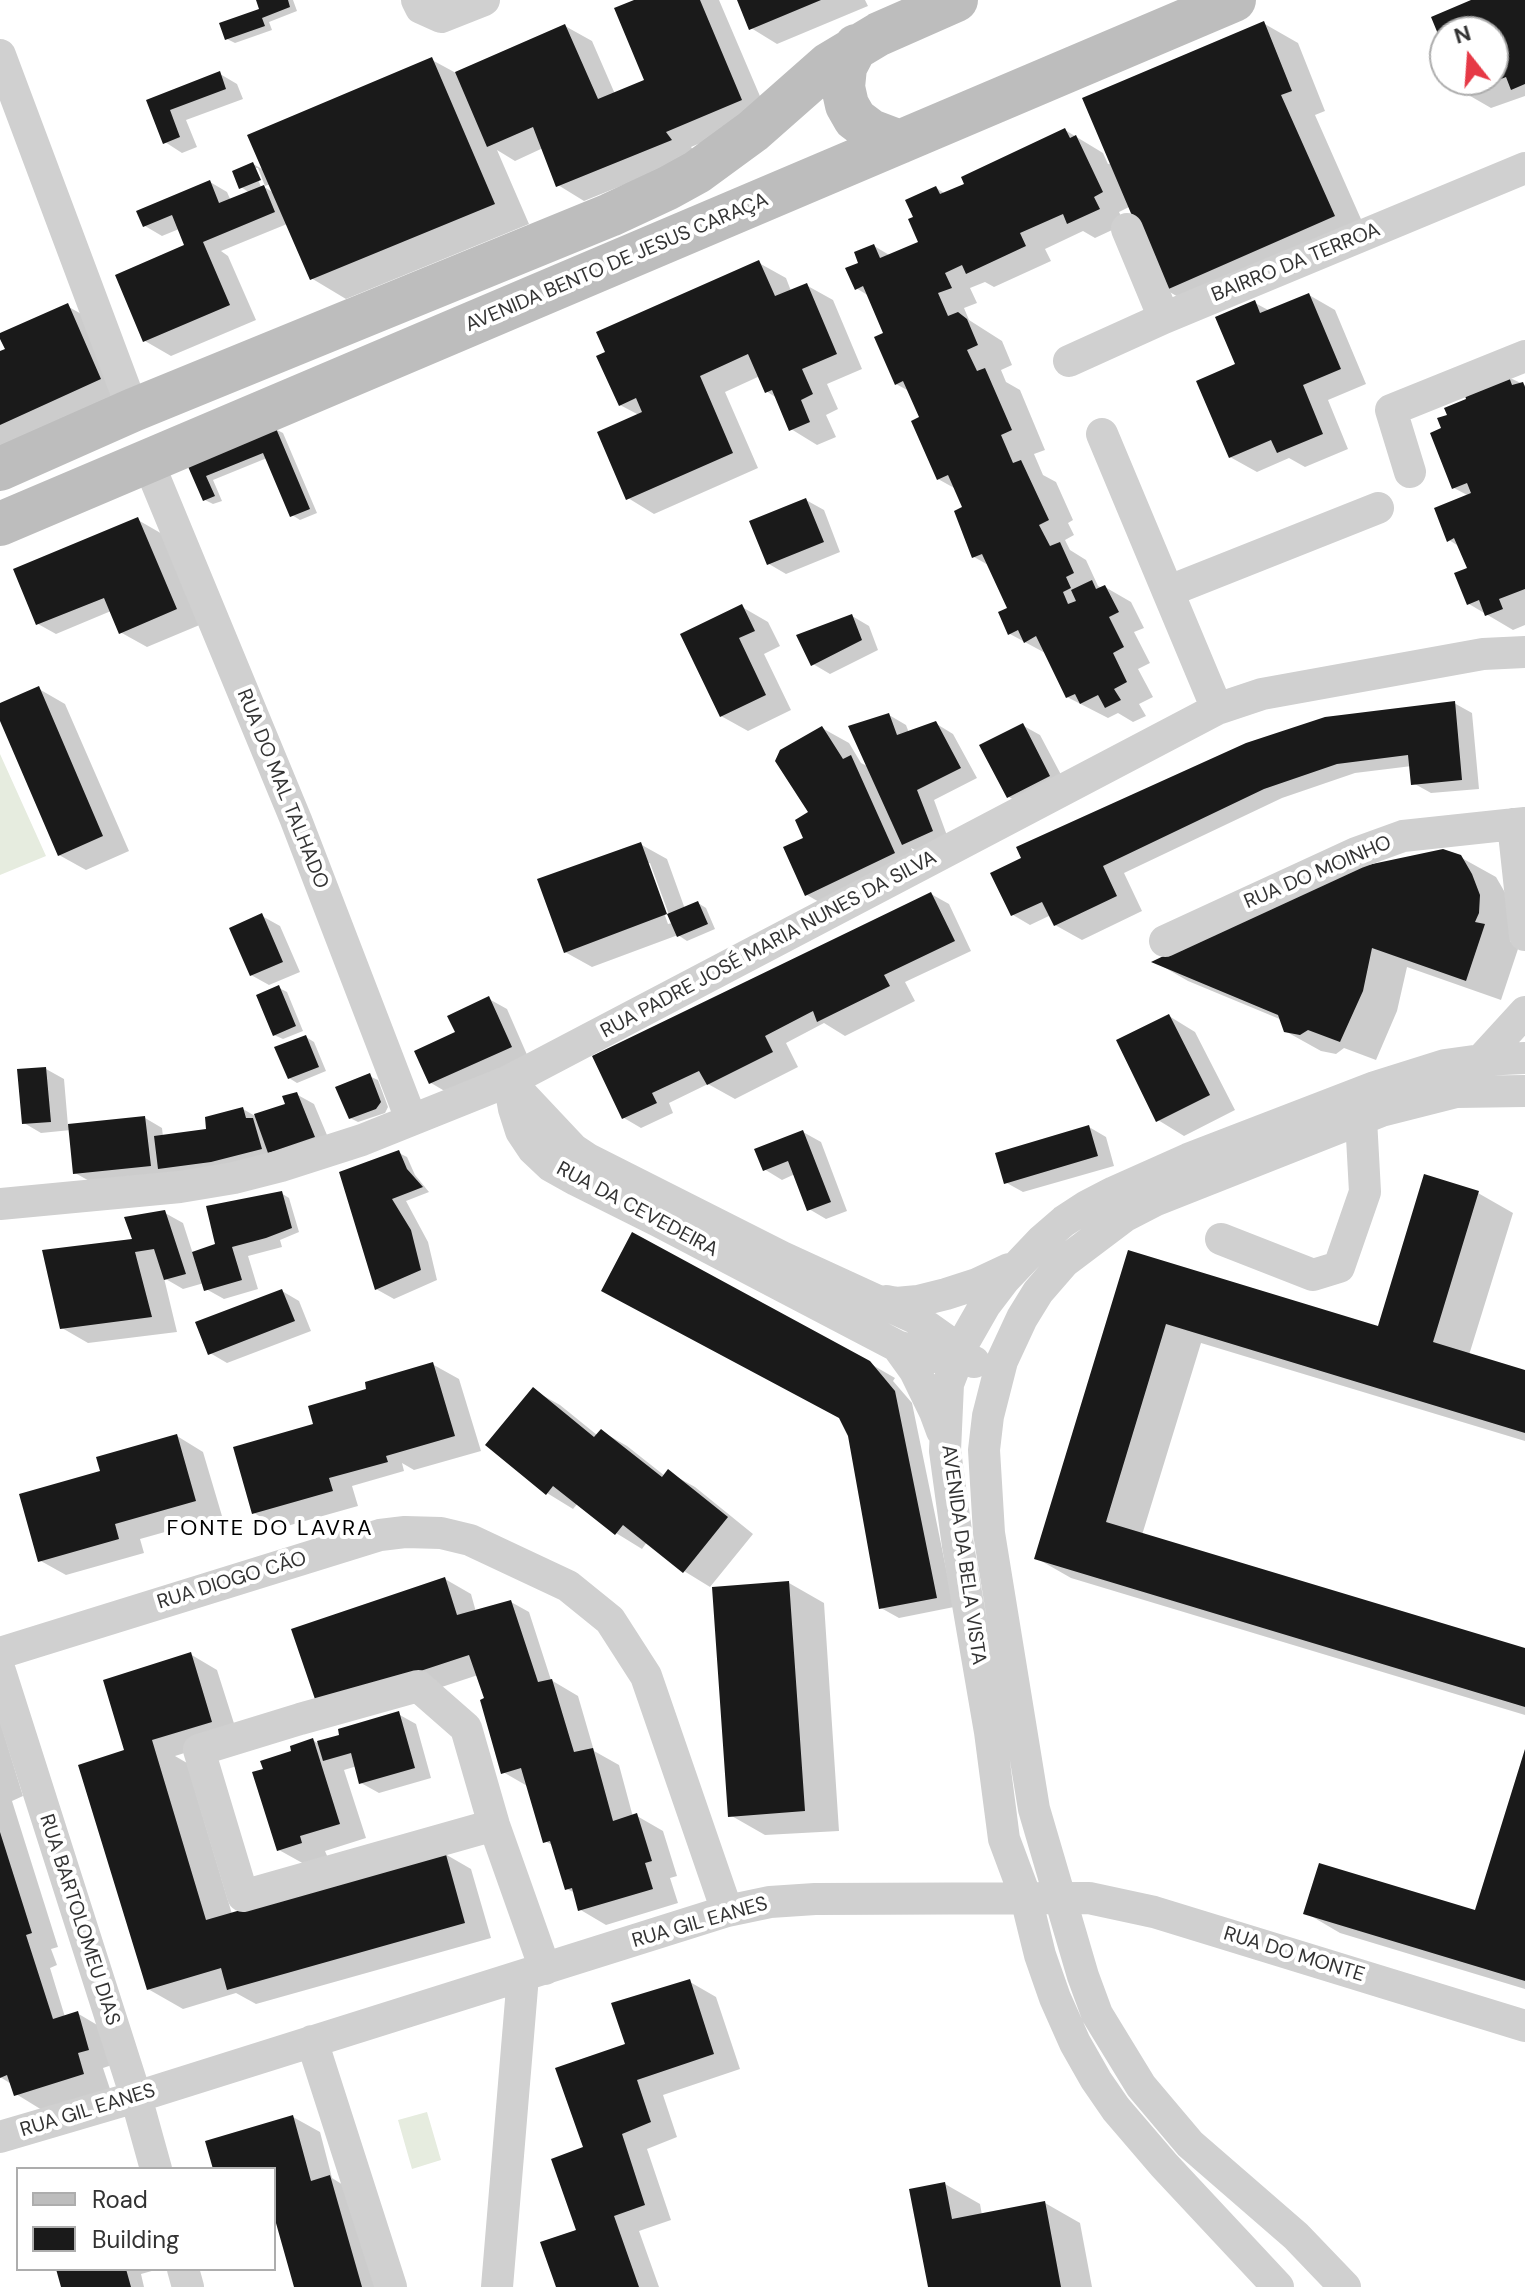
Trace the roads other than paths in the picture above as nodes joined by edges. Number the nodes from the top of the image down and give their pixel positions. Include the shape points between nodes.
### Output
1 (484, 0) edge
2 (956, 0) edge
3 (1234, 0) edge
4 (429, 8) edge
5 (899, 12) edge
6 (856, 46) junction
7 (0, 55) edge
8 (900, 142) junction
9 (1525, 168) edge
10 (1127, 229) dead end
11 (1164, 318) junction
12 (1525, 356) edge
13 (1069, 361) dead end
14 (133, 410) junction
15 (1102, 434) dead end
16 (148, 462) junction
17 (0, 469) edge
18 (1410, 472) dead end
19 (1378, 508) dead end
20 (0, 524) edge
21 (1169, 591) junction
22 (1525, 652) edge
23 (1217, 709) junction
24 (1519, 824) edge
25 (1525, 935) edge
26 (1165, 941) dead end
27 (1525, 1012) edge
28 (1525, 1058) edge
29 (1481, 1060) junction
30 (509, 1081) junction
31 (1525, 1091) edge
32 (411, 1119) junction
33 (1361, 1119) junction
34 (0, 1204) edge
35 (1221, 1239) dead end
36 (1018, 1263) junction
37 (878, 1300) junction
38 (897, 1346) junction
39 (958, 1355) junction
40 (999, 1373) junction
41 (945, 1441) junction
42 (0, 1653) edge
43 (0, 1671) edge
44 (494, 1825) junction
45 (1026, 1898) junction
46 (1061, 1898) junction
47 (727, 1911) junction
48 (534, 1972) junction
49 (1525, 2026) edge
50 (312, 2041) junction
51 (136, 2097) junction
52 (0, 2137) edge
53 (155, 2167) edge
54 (391, 2287) edge
55 (497, 2287) edge
56 (1278, 2287) edge
57 (1345, 2287) edge

1 - 4 street
2 - 5 main road
3 - 8 main road, AVENIDA BENTO DE JESUS CARAÇA
5 - 6 main road
6 - 8 main road via 845,67 847,105 871,131
6 - 14 main road via 734,145 668,188
7 - 14 street
8 - 16 main road, AVENIDA BENTO DE JESUS CARAÇA
9 - 11 street, BAIRRO DA TERROA
10 - 11 street
11 - 13 street, BAIRRO DA TERROA
12 - 18 street via 1391,410
14 - 17 main road
15 - 21 street
16 - 20 main road, AVENIDA BENTO DE JESUS CARAÇA
16 - 32 street, RUA DO MAL TALHADO via 296,820
19 - 21 street
21 - 23 street
22 - 23 street, RUA PADRE JOSÉ MARIA NUNES DA SILVA via 1483,654 1276,691
23 - 30 street, RUA PADRE JOSÉ MARIA NUNES DA SILVA
24 - 25 street
24 - 26 street, RUA DO MOINHO via 1403,836
27 - 29 street
28 - 29 street, AVENIDA DA BELA VISTA
29 - 36 street, AVENIDA DA BELA VISTA via 1445,1065 1351,1095 1136,1181 1064,1221
30 - 32 street, RUA PADRE JOSÉ MARIA NUNES DA SILVA
30 - 37 street, RUA DA CEVEDEIRA via 588,1159
30 - 38 street, RUA DA CEVEDEIRA via 521,1131 551,1166
31 - 33 street, AVENIDA DA BELA VISTA via 1456,1092
32 - 34 street, RUA PADRE JOSÉ MARIA NUNES DA SILVA via 362,1140 234,1178
33 - 35 street via 1365,1192 1339,1267 1313,1275
33 - 40 street, AVENIDA DA BELA VISTA via 1125,1216 1064,1262 1038,1292
36 - 37 street, RUA DA CEVEDEIRA via 946,1294 896,1303
36 - 39 street, AVENIDA DA BELA VISTA via 985,1305
37 - 39 street, RUA DA CEVEDEIRA via 931,1329
38 - 39 street, RUA DA CEVEDEIRA via 935,1357
38 - 41 street, RUA DA CEVEDEIRA via 921,1382
39 - 40 street
39 - 41 street, AVENIDA DA BELA VISTA via 948,1384
40 - 46 street, AVENIDA DA BELA VISTA via 984,1450 989,1533 1034,1809
41 - 45 street, AVENIDA DA BELA VISTA via 1004,1839
42 - 47 street, RUA DIOGO CÃO via 380,1535 441,1533 470,1540 568,1586 610,1620 646,1676
43 - 51 street, RUA BARTOLOMEU DIAS
44 - 44 street via 466,1728 418,1686 199,1750 243,1896
44 - 48 street
45 - 46 street, RUA DO MONTE
45 - 47 street, RUA GIL EANES via 815,1899
45 - 56 street, AVENIDA DA BELA VISTA via 1055,1998 1096,2080 1139,2138
46 - 49 street, RUA DO MONTE via 1089,1898 1154,1912
46 - 57 street, AVENIDA DA BELA VISTA via 1097,2014 1141,2086 1190,2144 1296,2236
47 - 48 street, RUA GIL EANES
48 - 50 street, RUA GIL EANES
48 - 55 street
50 - 51 street, RUA GIL EANES
50 - 54 street
51 - 52 street, RUA GIL EANES
51 - 53 street, RUA BARTOLOMEU DIAS

